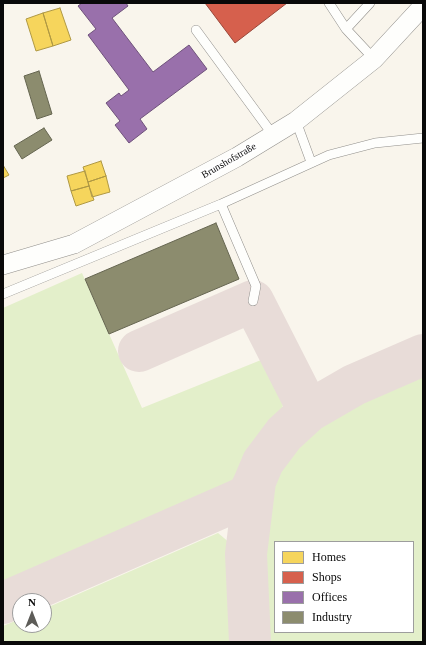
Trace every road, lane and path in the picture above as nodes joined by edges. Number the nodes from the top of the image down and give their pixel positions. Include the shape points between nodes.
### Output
1 (329, 3) edge
2 (370, 3) edge
3 (423, 6) edge
4 (346, 29) junction
5 (196, 30) dead end
6 (374, 59) junction
7 (296, 121) junction
8 (273, 135) junction
9 (423, 138) edge
10 (312, 162) junction
11 (221, 204) junction
12 (3, 265) edge
13 (3, 294) edge
14 (253, 300) dead end

1 - 4 lane
2 - 4 lane
3 - 6 street, Brunshofstraße
4 - 6 lane
5 - 8 lane
6 - 7 street, Brunshofstraße
7 - 8 street, Brunshofstraße
7 - 10 lane
8 - 12 street, Brunshofstraße via 230,161 74,244
9 - 10 lane via 375,143
10 - 11 lane
11 - 13 lane
11 - 14 lane via 256,286

